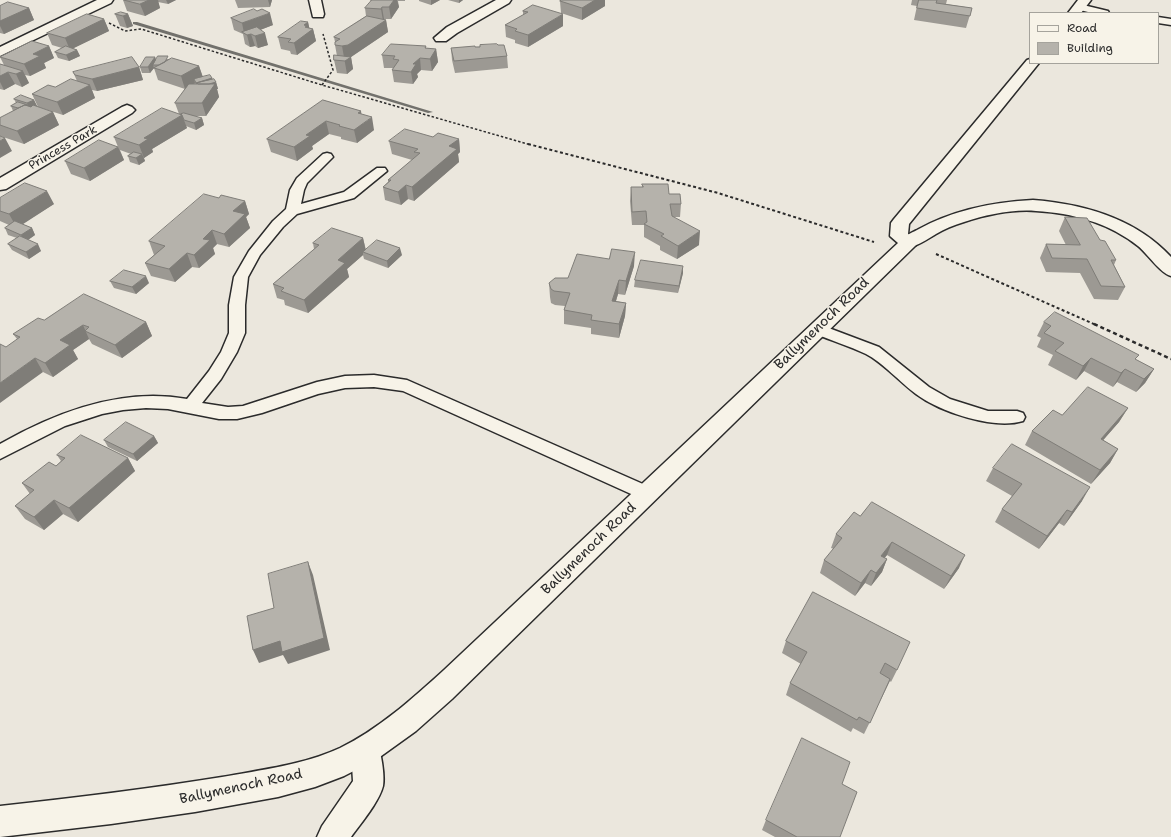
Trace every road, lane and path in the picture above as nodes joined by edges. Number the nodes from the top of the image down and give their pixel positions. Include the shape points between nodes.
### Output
1 (107, 0) edge
2 (315, 0) edge
3 (505, 0) edge
4 (1079, 7) edge
5 (82, 12) junction
6 (1100, 12) edge
7 (318, 14) joint
8 (1159, 20) edge
9 (1171, 22) edge
10 (441, 38) dead end
11 (0, 52) edge
12 (1031, 64) edge
13 (322, 85) junction
14 (127, 110) dead end
15 (327, 157) dead end
16 (381, 171) dead end
17 (0, 185) edge
18 (292, 211) junction
19 (904, 246) junction
20 (1171, 270) edge
21 (818, 329) junction
22 (1171, 359) edge
23 (191, 406) junction
24 (1017, 417) dead end
25 (0, 452) edge
26 (646, 493) junction
27 (366, 750) junction
28 (0, 822) edge
29 (333, 837) edge

1 - 5 street
2 - 7 street
3 - 10 street
4 - 6 lane
5 - 11 street
5 - 13 path via 104,18 125,31 141,29
7 - 13 path via 333,70
8 - 9 lane
12 - 19 street via 900,223 899,236
13 - 19 path
14 - 17 street, Princess Park
15 - 18 lane via 297,188 296,204
16 - 18 lane via 349,195
18 - 23 lane via 254,254 241,277 237,333 229,352
19 - 20 street, Ballymenoch Road via 926,230 976,212 1024,205 1054,206 1087,214 1125,229 1150,245
19 - 21 street, Ballymenoch Road
19 - 22 path
21 - 24 lane via 873,350 923,391 944,402 988,417
21 - 26 street, Ballymenoch Road
23 - 25 lane via 168,402 144,402 93,410 43,428
23 - 26 lane via 205,411 237,413 331,384 359,380 390,382 407,386
26 - 27 street, Ballymenoch Road via 420,711 395,732
27 - 28 street, Ballymenoch Road via 335,764 260,786 182,800
27 - 29 street via 368,785

